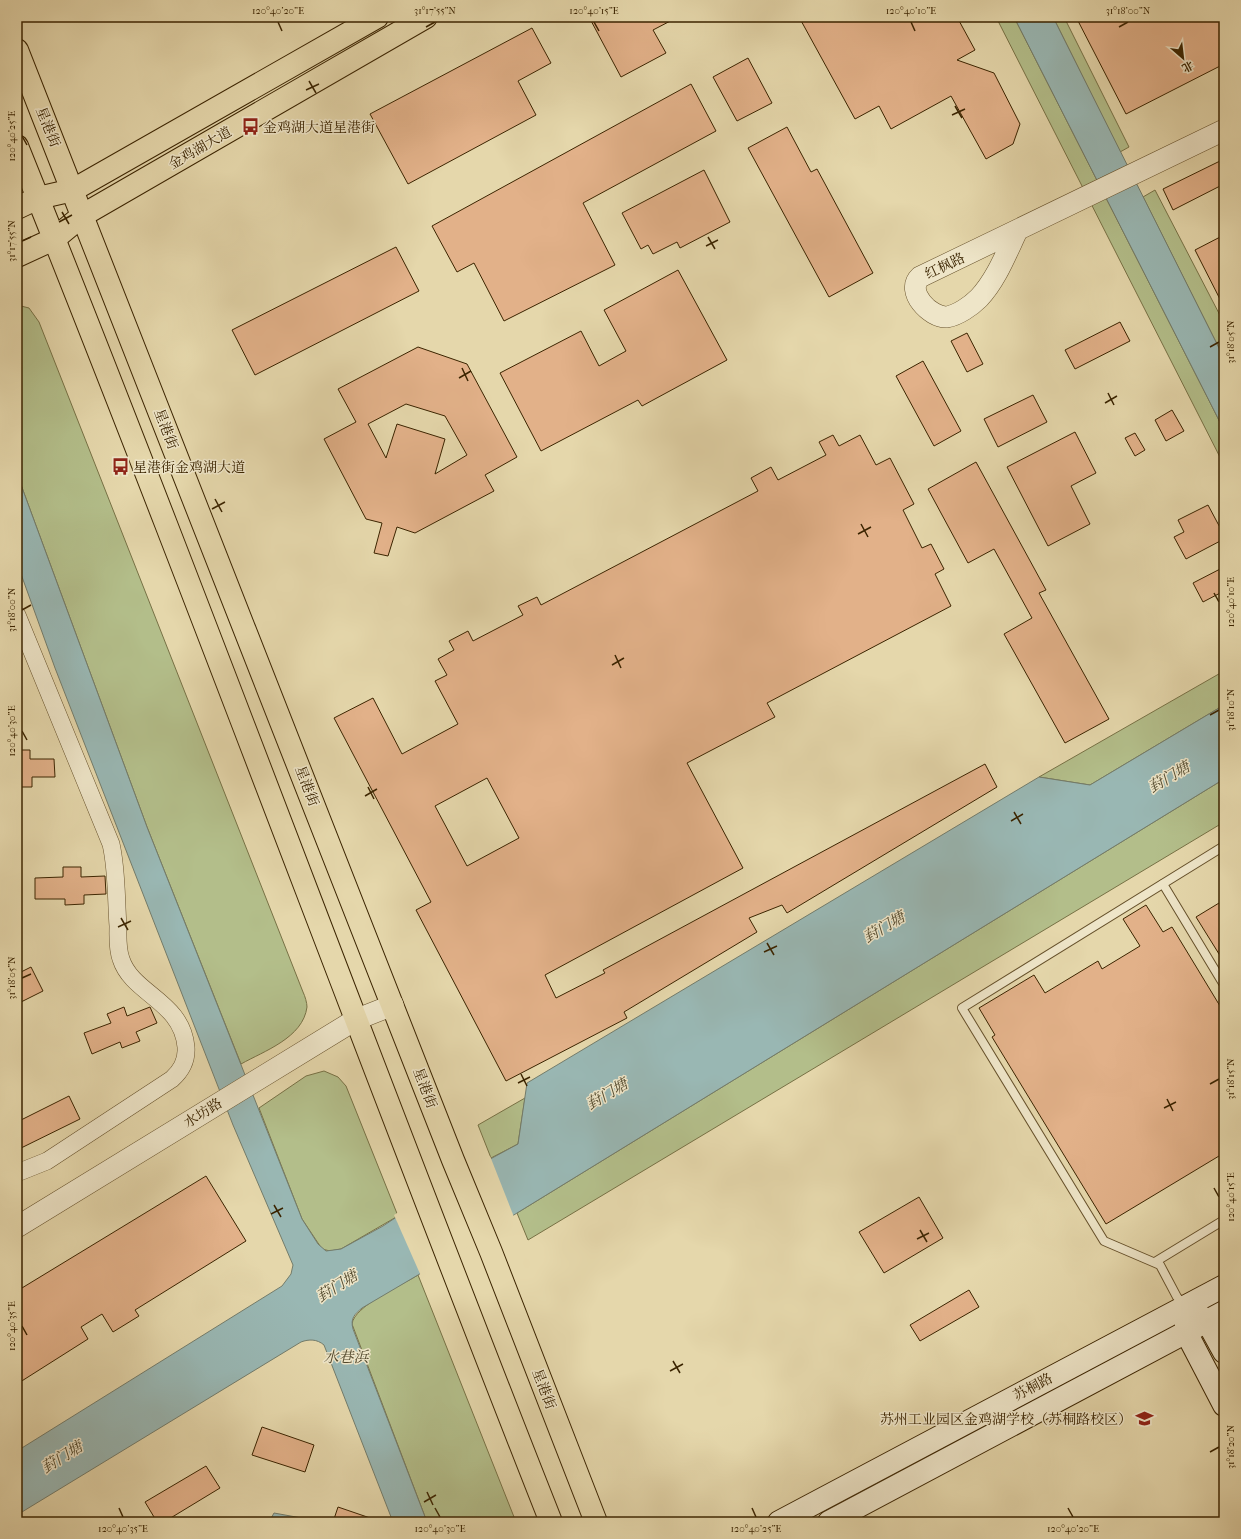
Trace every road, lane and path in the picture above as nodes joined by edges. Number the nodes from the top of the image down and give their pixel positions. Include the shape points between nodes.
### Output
1 (377, 17) edge
2 (426, 17) edge
3 (17, 50) edge
4 (1224, 130) edge
5 (17, 146) edge
6 (73, 190) junction
7 (38, 198) junction
8 (17, 208) edge
9 (83, 215) junction
10 (1017, 231) junction
11 (54, 239) junction
12 (17, 256) edge
13 (17, 615) edge
14 (1224, 846) edge
15 (1163, 884) junction
16 (1224, 985) edge
17 (393, 1005) junction
18 (355, 1020) junction
19 (17, 1173) edge
20 (1224, 1220) edge
21 (17, 1227) edge
22 (1155, 1262) junction
23 (1224, 1286) edge
24 (1186, 1306) junction
25 (1216, 1316) edge
26 (1186, 1332) junction
27 (1224, 1352) edge
28 (1224, 1405) edge
29 (970, 1420) junction
30 (981, 1441) junction
31 (551, 1522) edge
32 (596, 1522) edge
33 (779, 1522) edge
34 (829, 1522) edge

1 - 6 main road, 金鸡湖大道
2 - 9 main road, 金鸡湖大道
3 - 6 main road, 星港街
4 - 10 street, 红枫路
5 - 7 main road
6 - 7 main road, 金鸡湖大道
6 - 9 main road, 星港街
7 - 8 main road, 金鸡湖大道
7 - 11 main road
9 - 11 main road, 金鸡湖大道
9 - 17 main road, 星港街
10 - 10 street, 红枫路 via 920,277 916,287 921,303 931,312 943,316 954,315 970,306 979,298 994,276
11 - 12 main road, 金鸡湖大道
11 - 18 main road via 229,684
13 - 19 street via 111,844 118,948 122,964 129,974 174,1017 182,1030 186,1050 181,1069 166,1083 47,1161
14 - 15 lane
15 - 16 lane
15 - 22 lane via 962,1008 1104,1241
17 - 18 street, 水坊路
17 - 32 main road, 星港街
18 - 21 street, 水坊路
18 - 31 main road
20 - 22 lane
22 - 24 lane via 1160,1265 1177,1297
23 - 24 main road, 苏桐路
24 - 25 main road
24 - 26 main road
24 - 29 main road, 苏桐路
25 - 26 main road, 苏桐路
25 - 27 main road
26 - 28 main road
26 - 30 main road, 苏桐路
29 - 30 main road
29 - 33 main road, 苏桐路
30 - 34 main road, 苏桐路

